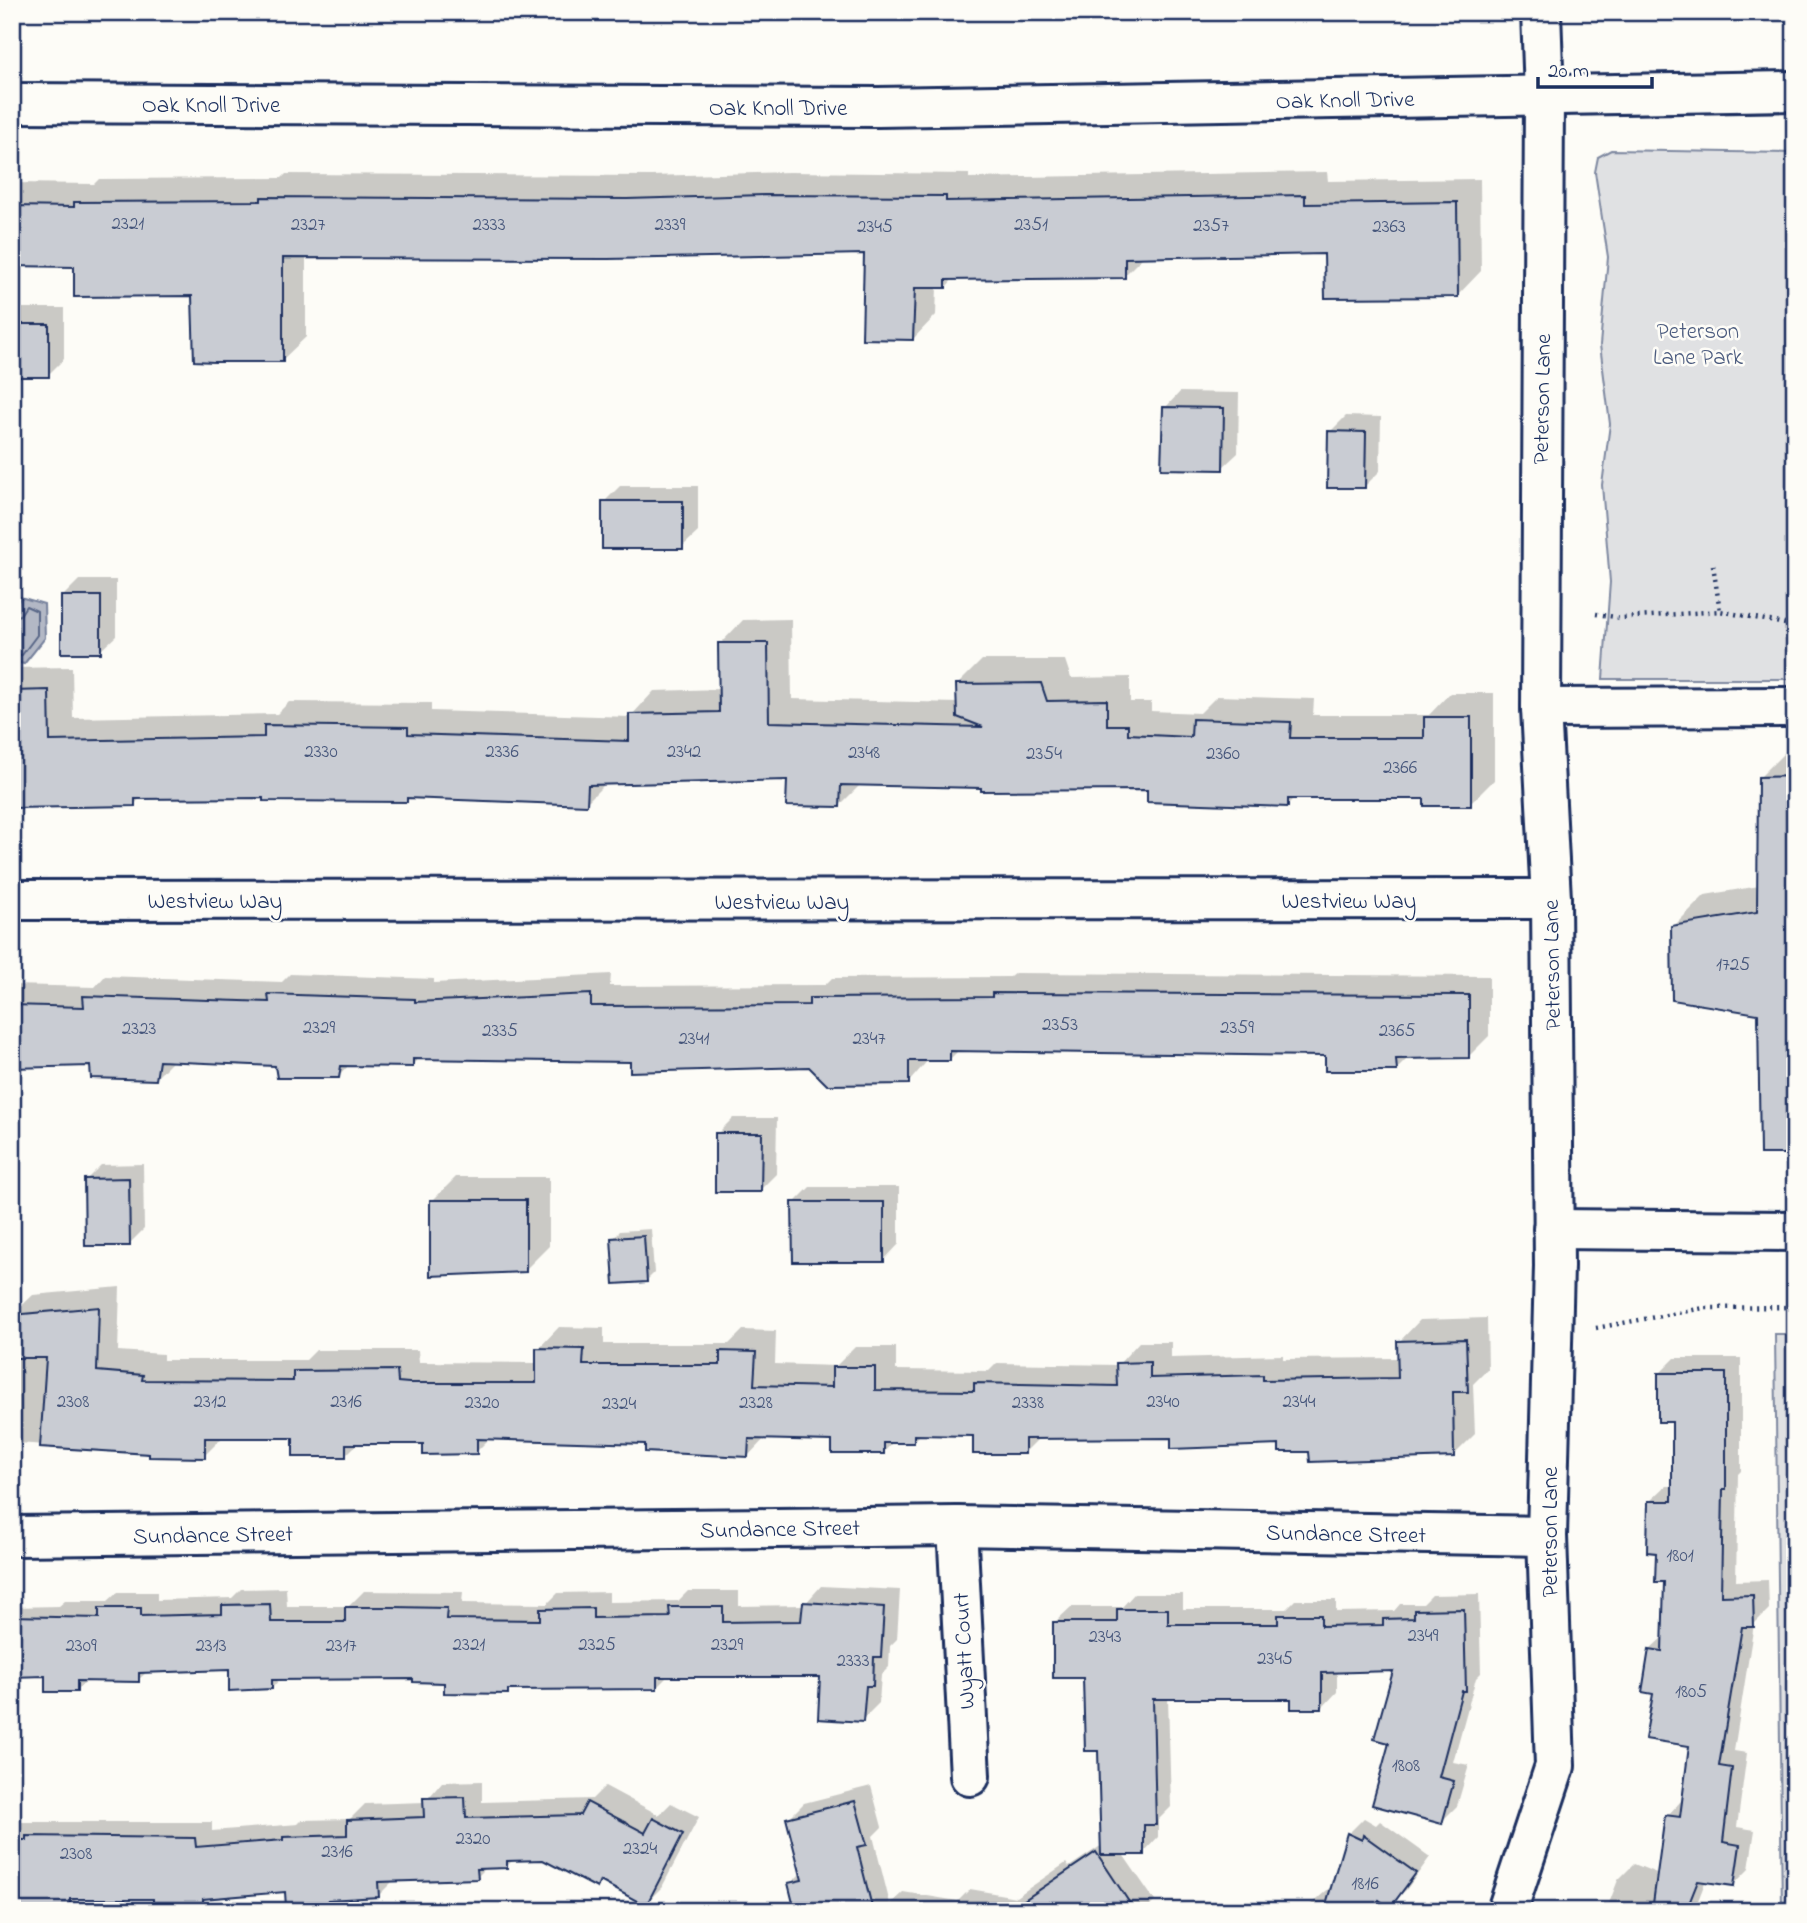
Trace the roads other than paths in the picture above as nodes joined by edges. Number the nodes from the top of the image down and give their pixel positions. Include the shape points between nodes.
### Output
1 (1541, 12) edge
2 (1795, 91) edge
3 (1544, 95) junction
4 (12, 103) edge
5 (1795, 707) edge
6 (1541, 708) junction
7 (1551, 899) junction
8 (12, 900) edge
9 (1553, 1229) junction
10 (1795, 1231) edge
11 (957, 1526) junction
12 (12, 1536) edge
13 (1547, 1536) junction
14 (970, 1776) dead end
15 (1507, 1911) edge

1 - 3 street, Peterson Lane
2 - 3 street, Oak Knoll Drive
3 - 4 street, Oak Knoll Drive via 878,107
3 - 6 street, Peterson Lane
5 - 6 street
6 - 7 street, Peterson Lane
7 - 8 street, Westview Way
7 - 9 street, Peterson Lane
9 - 10 street
9 - 13 street, Peterson Lane
11 - 12 street, Sundance Street
11 - 13 street, Sundance Street
11 - 14 street, Wyatt Court
13 - 15 street, Peterson Lane via 1555,1766

